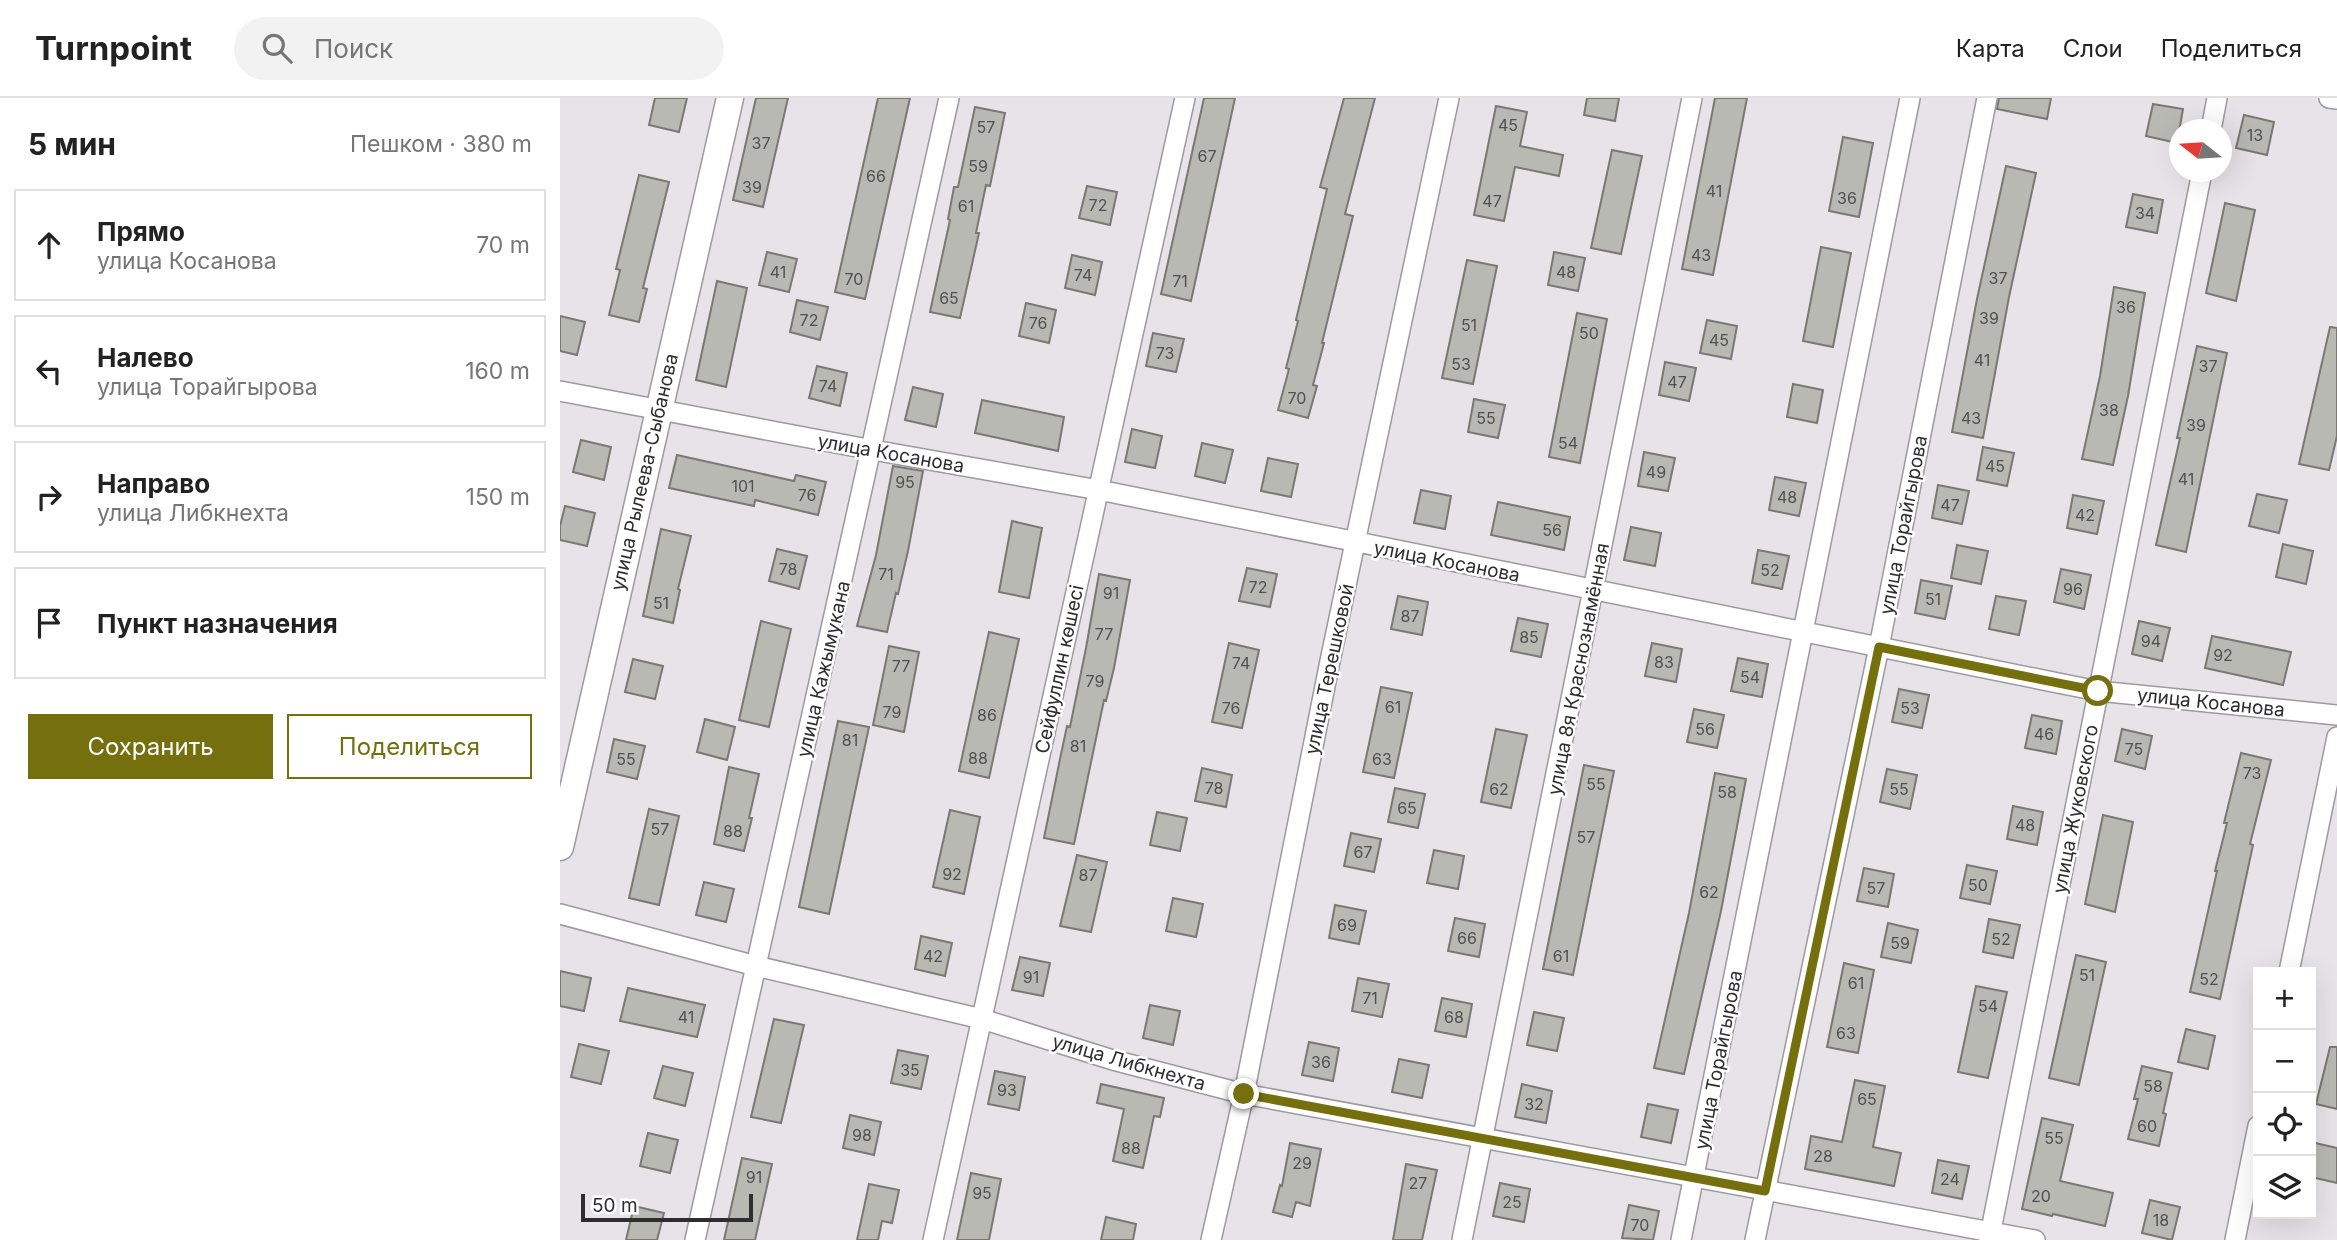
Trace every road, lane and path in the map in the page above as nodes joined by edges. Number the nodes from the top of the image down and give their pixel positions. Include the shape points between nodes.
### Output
1 (730, 98) edge
2 (949, 98) edge
3 (1185, 98) edge
4 (1449, 98) edge
5 (1692, 98) edge
6 (1910, 98) edge
7 (1987, 98) edge
8 (2217, 98) edge
9 (2329, 98) edge
10 (2337, 99) edge
11 (2213, 119) edge
12 (2200, 182) edge
13 (560, 391) edge
14 (658, 410) junction
15 (873, 450) junction
16 (1099, 490) junction
17 (1356, 543) junction
18 (1594, 590) junction
19 (1804, 631) junction
20 (1879, 647) junction
21 (2098, 691) junction
22 (2337, 715) edge
23 (2337, 737) edge
24 (560, 847) edge
25 (560, 914) edge
26 (757, 966) junction
27 (2290, 967) edge
28 (982, 1019) junction
29 (1244, 1094) junction
30 (1483, 1139) junction
31 (2253, 1151) edge
32 (1694, 1178) junction
33 (1765, 1191) junction
34 (1990, 1236) edge
35 (695, 1240) edge
36 (933, 1240) edge
37 (1211, 1240) edge
38 (1462, 1240) edge
39 (1681, 1240) edge
40 (1755, 1240) edge
41 (2035, 1240) edge
42 (2235, 1240) edge

1 - 14 street, улица Рылеева-Сыбанова
2 - 15 street, улица Кажымукана
3 - 16 street, Сейфуллин көшесі
4 - 17 street, улица Терешковой
5 - 18 street, улица 8я Краснознамённая
6 - 19 street, улица Торайгырова
7 - 20 street, улица Торайгырова
8 - 11 street
9 - 10 street
12 - 21 street, улица Жуковского
13 - 14 street, улица Косанова
14 - 15 street, улица Косанова
14 - 24 street, улица Рылеева-Сыбанова
15 - 16 street, улица Косанова
15 - 26 street, улица Кажымукана
16 - 17 street, улица Косанова
16 - 28 street, Сейфуллин көшесі
17 - 18 street, улица Косанова
17 - 29 street, улица Терешковой
18 - 19 street, улица Косанова
18 - 30 street, улица 8я Краснознамённая
19 - 20 street, улица Косанова
19 - 32 street, улица Торайгырова
20 - 21 street, улица Косанова
20 - 33 street, улица Торайгырова
21 - 22 street, улица Косанова
21 - 34 street, улица Жуковского
23 - 27 street
25 - 26 street, улица Либкнехта
26 - 28 street, улица Либкнехта
26 - 35 street, улица Кажымукана
28 - 29 street, улица Либкнехта
28 - 36 street, Сейфуллин көшесі
29 - 30 street, улица Либкнехта
29 - 37 street, улица Терешковой
30 - 32 street, улица Либкнехта
30 - 38 street, улица 8я Краснознамённая
31 - 42 street
32 - 33 street, улица Либкнехта
32 - 39 street, улица Торайгырова
33 - 34 street, улица Либкнехта
33 - 40 street, улица Торайгырова
34 - 41 street, улица Либкнехта

